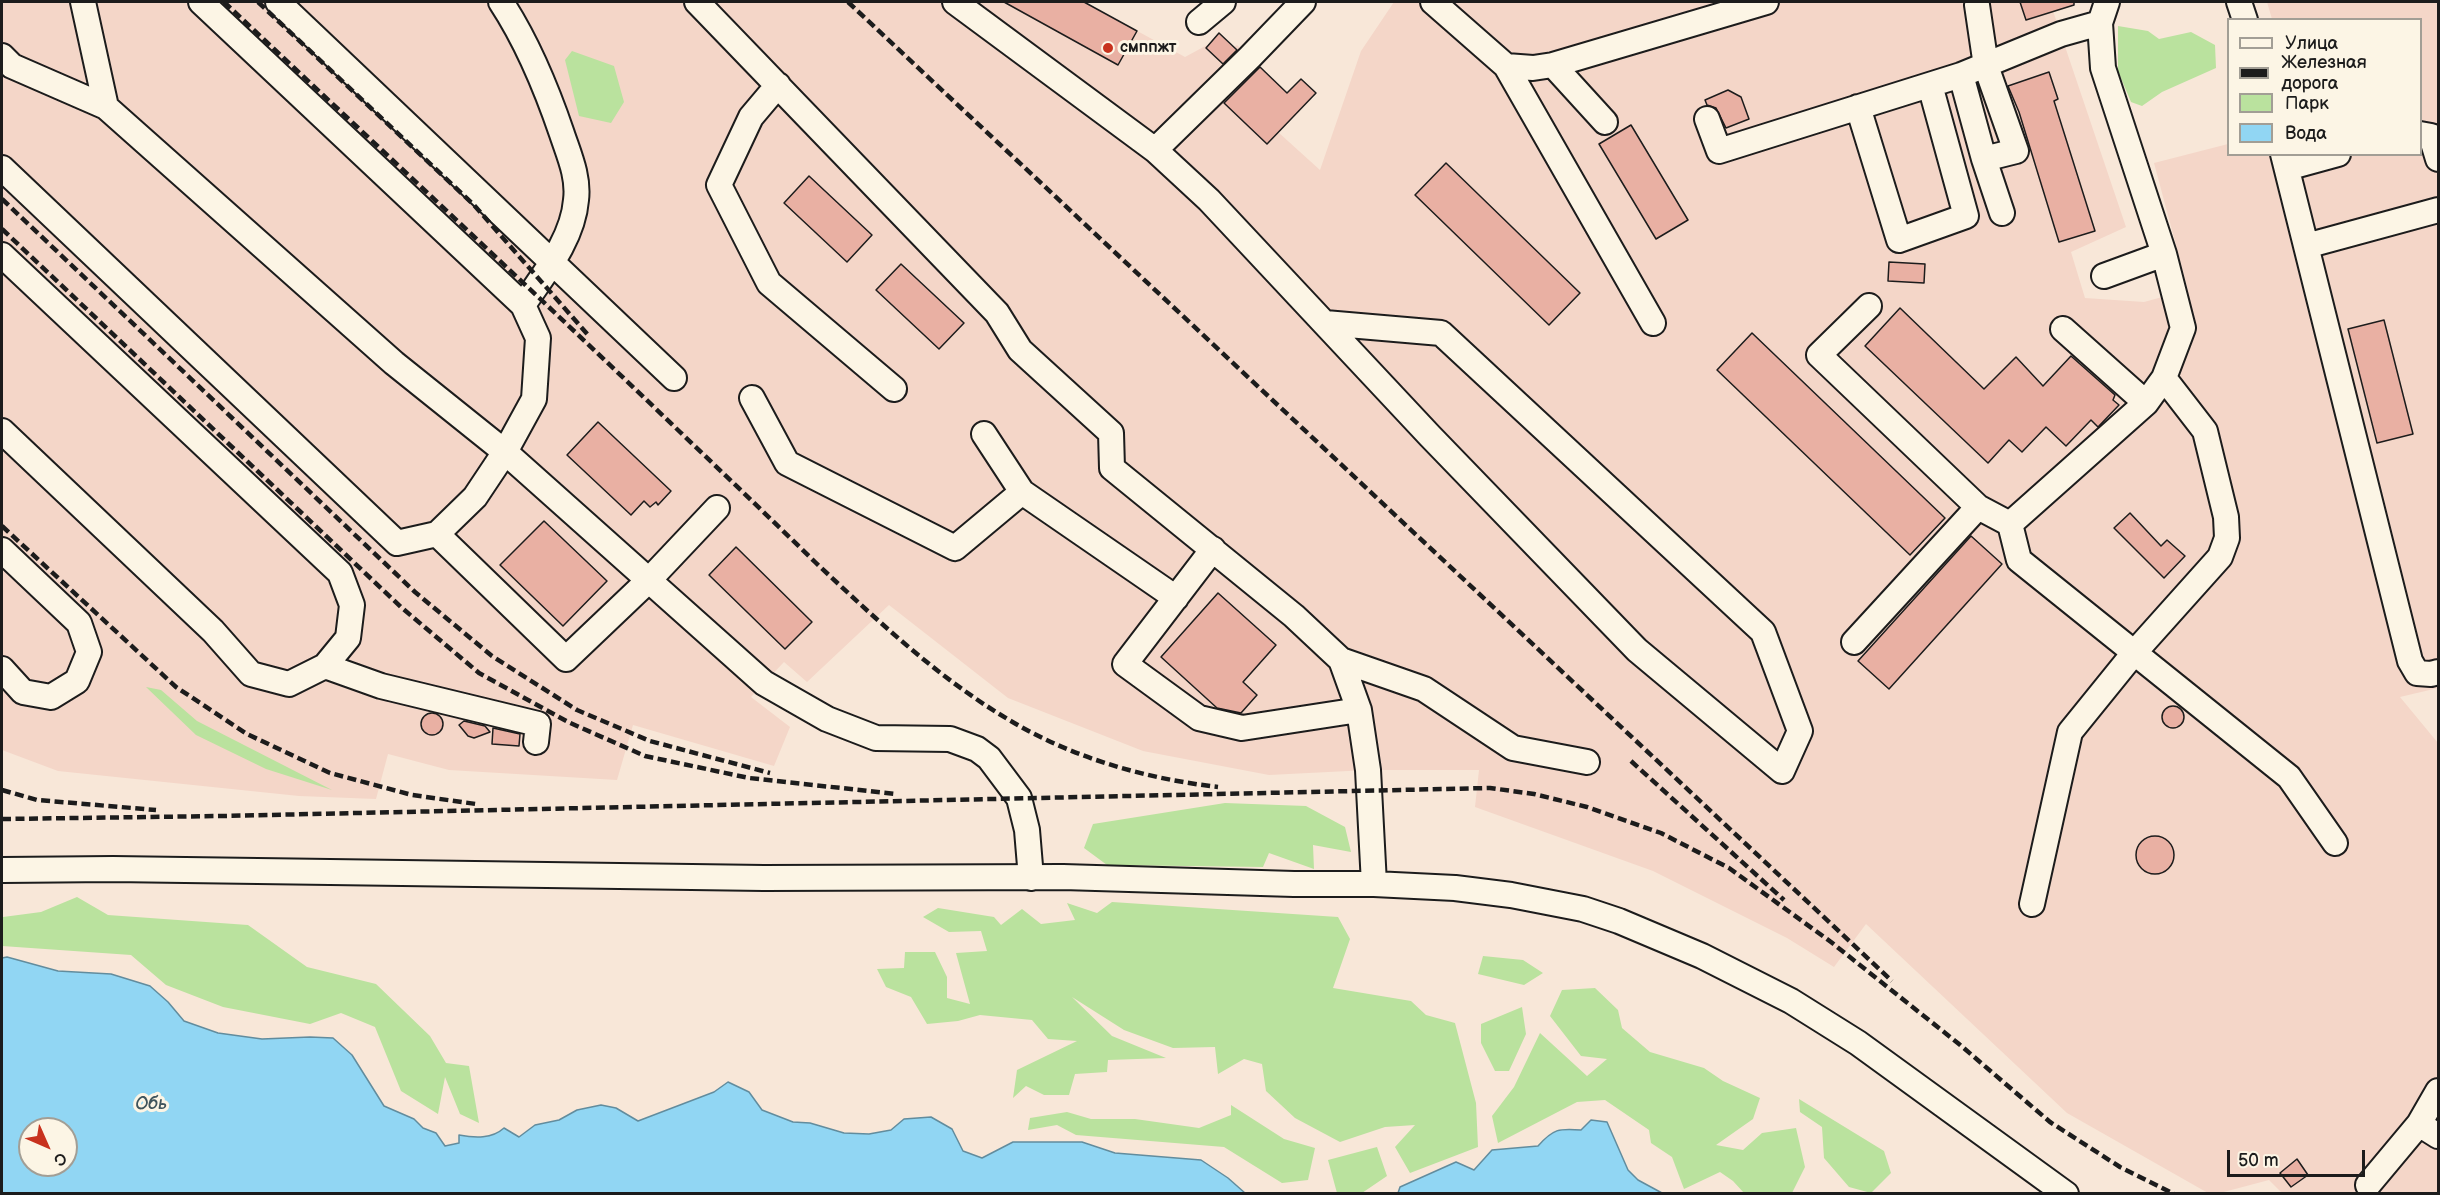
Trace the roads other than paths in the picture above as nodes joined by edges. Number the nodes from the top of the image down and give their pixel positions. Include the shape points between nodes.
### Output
1 (83, 2) edge
2 (201, 2) edge
3 (278, 2) edge
4 (501, 2) edge
5 (697, 2) edge
6 (955, 2) edge
7 (1223, 2) edge
8 (1433, 2) edge
9 (1766, 2) edge
10 (2239, 2) edge
11 (1296, 4) edge
12 (1977, 5) dead end
13 (2104, 13) edge
14 (2243, 18) edge
15 (1199, 22) dead end
16 (2, 56) edge
17 (1553, 65) junction
18 (1506, 66) junction
19 (1986, 66) junction
20 (1961, 75) junction
21 (778, 85) junction
22 (1930, 85) junction
23 (106, 107) junction
24 (1858, 107) junction
25 (1707, 119) dead end
26 (1605, 122) dead end
27 (2422, 134) edge
28 (1155, 150) junction
29 (2323, 156) edge
30 (1984, 159) junction
31 (2439, 159) edge
32 (2285, 161) edge
33 (2, 168) edge
34 (2439, 210) edge
35 (2002, 213) dead end
36 (2306, 246) junction
37 (2164, 254) junction
38 (2, 255) edge
39 (552, 262) junction
40 (2104, 276) dead end
41 (523, 305) junction
42 (1869, 306) dead end
43 (1325, 323) junction
44 (1653, 323) dead end
45 (2063, 329) dead end
46 (674, 378) dead end
47 (2164, 378) junction
48 (894, 389) dead end
49 (752, 398) dead end
50 (2146, 403) junction
51 (2, 431) edge
52 (984, 434) dead end
53 (505, 452) junction
54 (1022, 492) junction
55 (1978, 507) junction
56 (717, 508) dead end
57 (2010, 524) junction
58 (437, 534) junction
59 (1213, 549) junction
60 (2, 550) edge
61 (648, 580) junction
62 (1176, 598) junction
63 (1854, 642) dead end
64 (2134, 653) junction
65 (1341, 660) junction
66 (325, 666) junction
67 (2, 669) edge
68 (2439, 672) edge
69 (1359, 710) junction
70 (536, 742) dead end
71 (1587, 762) dead end
72 (2335, 843) dead end
73 (2, 870) edge
74 (1031, 878) junction
75 (1374, 884) junction
76 (2032, 904) dead end
77 (2439, 1091) edge
78 (2429, 1130) edge
79 (2368, 1185) dead end
80 (2066, 1194) edge

1 - 23 street
2 - 41 street
3 - 39 street
4 - 39 street via 545,85 574,168 576,200 567,235
5 - 21 street
6 - 28 street
7 - 15 street
8 - 18 street
9 - 17 street
10 - 14 street
11 - 28 street
12 - 19 street
13 - 19 street
13 - 37 street via 2103,68
16 - 23 street via 12,66
17 - 18 street
17 - 26 street
18 - 44 street
19 - 20 street
19 - 30 street via 2016,151
20 - 22 street
20 - 30 street
21 - 48 street via 751,117 719,185 769,283
21 - 59 street via 997,313 1020,350 1111,433 1112,468
22 - 24 street
22 - 24 street via 1966,216 1899,240
23 - 53 street via 394,363
24 - 25 street via 1719,151
27 - 31 street via 2431,136
28 - 43 street via 1209,200
29 - 32 street
30 - 35 street
32 - 36 street
33 - 58 street via 397,543
34 - 36 street
36 - 68 street via 2410,661 2417,673
37 - 40 street
37 - 47 street via 2183,328
38 - 66 street via 340,573 352,605 348,638
39 - 41 street
39 - 46 street
41 - 53 street via 538,338 534,399
42 - 55 street via 1819,355
43 - 43 street via 1637,650 1782,771 1800,731 1763,632 1441,333
45 - 50 street
47 - 50 street
47 - 64 street via 2205,431 2226,517 2227,538 2220,557
49 - 54 street via 788,463 956,548
50 - 57 street
51 - 66 street via 213,631 251,674 288,684
52 - 54 street
53 - 58 street via 475,497
53 - 61 street
54 - 62 street
55 - 57 street
55 - 63 street
56 - 61 street
57 - 64 street via 2019,560
58 - 61 street via 566,659
59 - 62 street
59 - 65 street
60 - 67 street via 79,623 89,652 77,681 51,697 23,692
61 - 74 street via 764,683 827,719 876,738 950,739 989,758 1019,798 1028,830
62 - 69 street via 1125,664 1199,718 1242,728
64 - 72 street via 2289,777
64 - 76 street via 2070,732
65 - 69 street
65 - 71 street via 1424,689 1513,748
66 - 70 street via 381,686 538,724
69 - 75 street via 1368,771
73 - 74 street
74 - 75 street
75 - 80 street via 1455,888 1548,901 1619,921 1693,952 1827,1022
77 - 78 street
78 - 79 street

